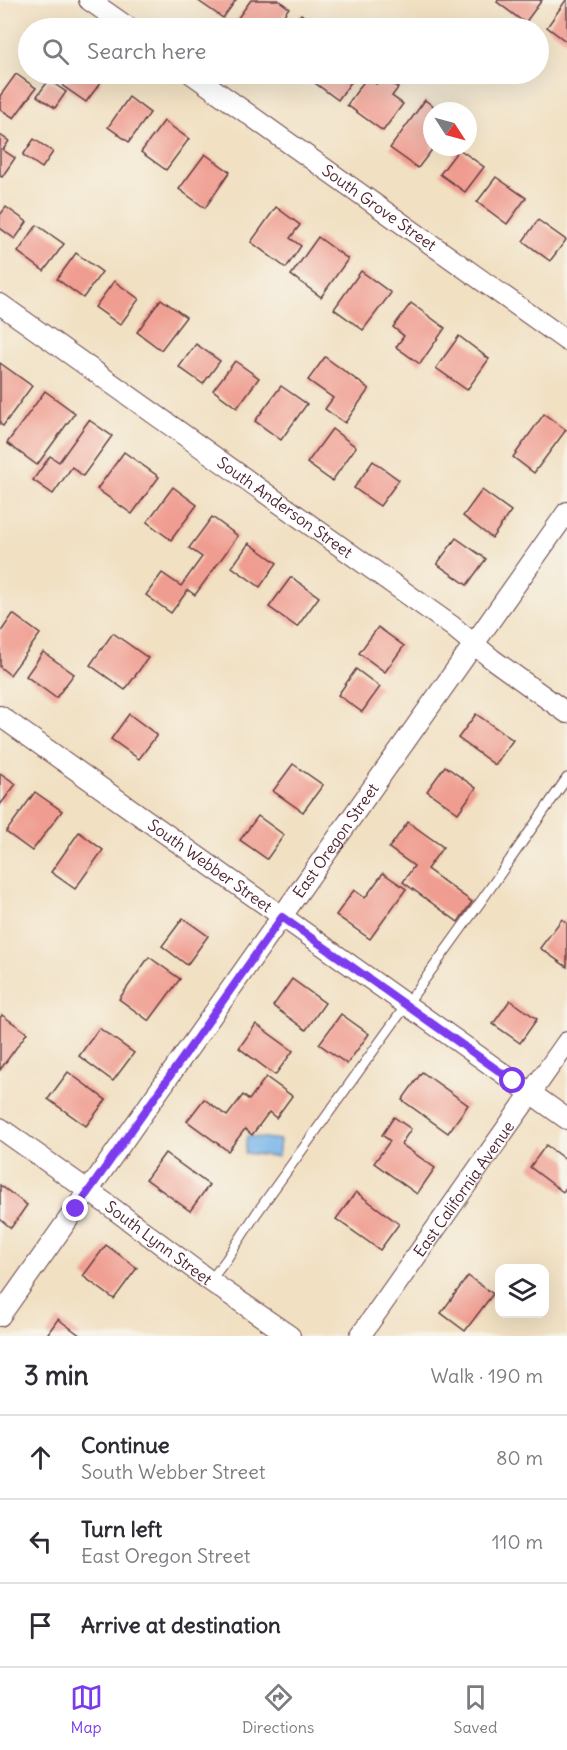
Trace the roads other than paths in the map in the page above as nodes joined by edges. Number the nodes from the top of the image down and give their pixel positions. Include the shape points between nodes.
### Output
1 (89, 0) edge
2 (115, 18) edge
3 (206, 84) edge
4 (0, 304) edge
5 (567, 341) edge
6 (567, 512) edge
7 (474, 645) junction
8 (567, 713) edge
9 (0, 716) edge
10 (567, 778) edge
11 (282, 917) junction
12 (406, 1005) junction
13 (567, 1042) edge
14 (530, 1093) junction
15 (567, 1119) edge
16 (0, 1128) edge
17 (89, 1191) junction
18 (210, 1281) junction
19 (0, 1316) edge
20 (290, 1336) edge
21 (360, 1336) edge

1 - 2 street
3 - 5 street, South Grove Street
4 - 7 street, South Anderson Street
6 - 7 street, East Oregon Street
7 - 8 street, South Anderson Street
7 - 11 street, East Oregon Street
9 - 11 street, South Webber Street
10 - 12 lane
11 - 12 street, South Webber Street
11 - 17 street, East Oregon Street
12 - 14 street, South Webber Street
12 - 18 lane
13 - 14 street, East California Avenue
14 - 15 street, South Webber Street
14 - 21 street, East California Avenue
16 - 17 street, South Lynn Street
17 - 18 street, South Lynn Street
17 - 19 street, East Oregon Street
18 - 20 street, South Lynn Street

